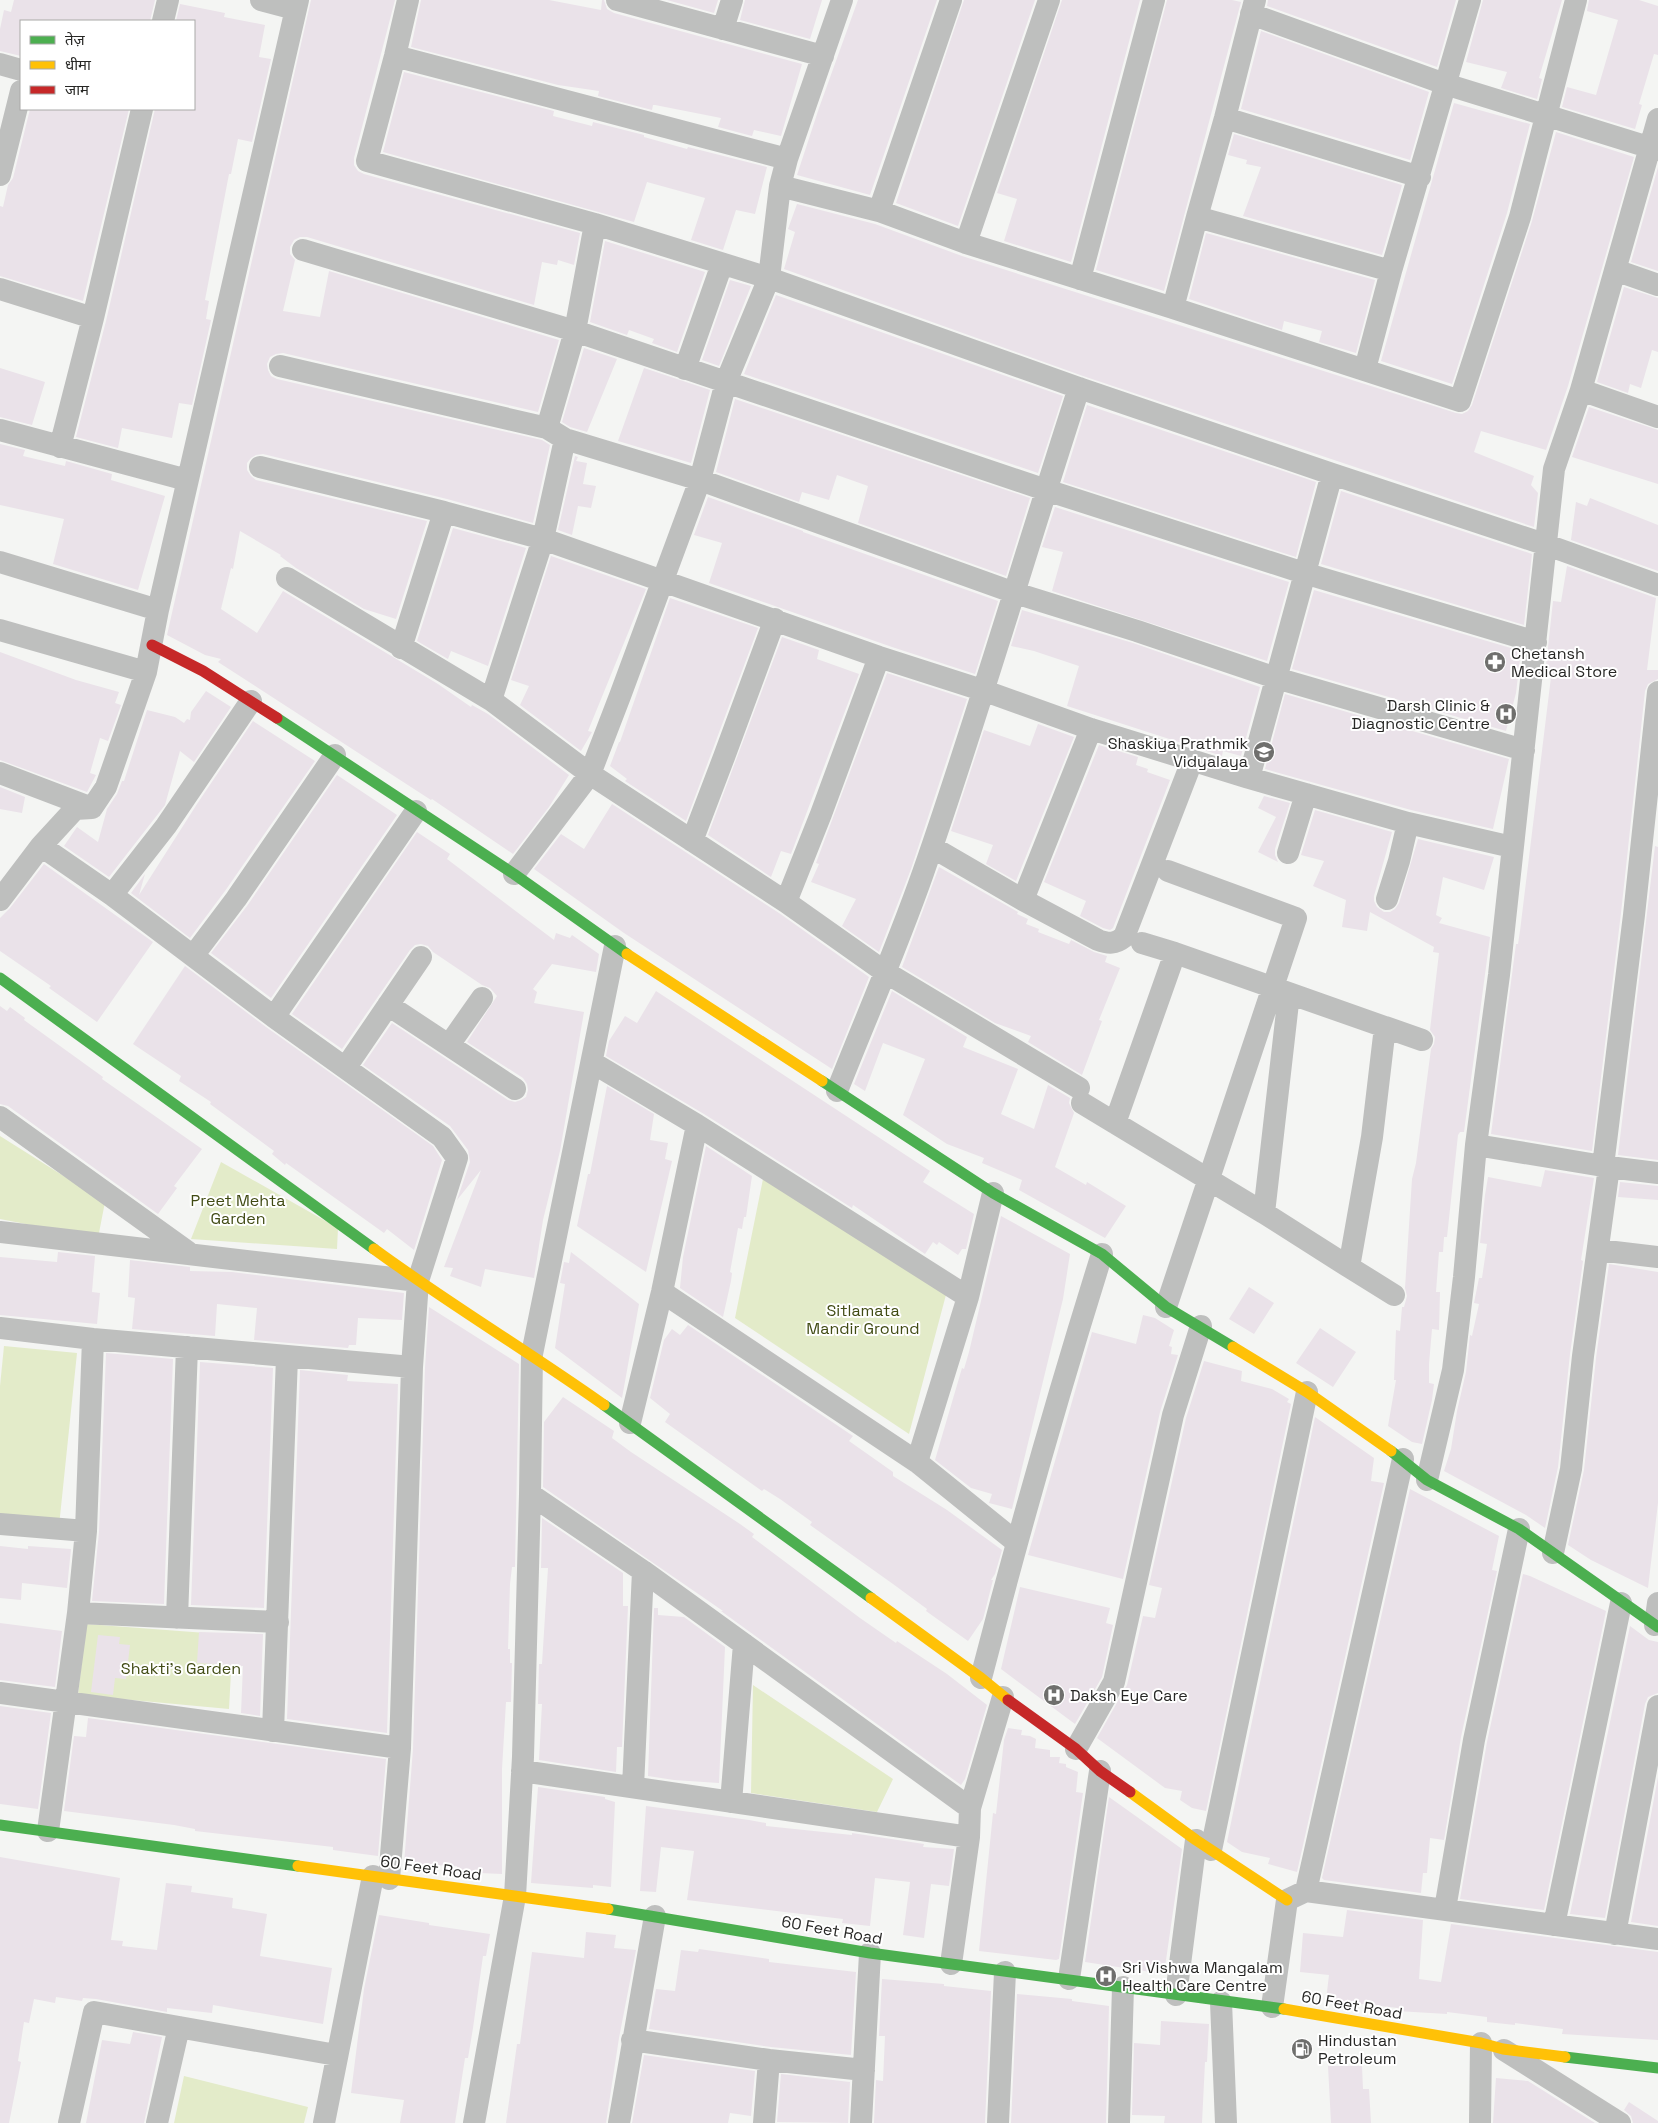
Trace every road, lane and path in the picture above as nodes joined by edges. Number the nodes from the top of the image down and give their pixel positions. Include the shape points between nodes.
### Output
1 (168, 0) edge
2 (261, 0) edge
3 (408, 0) edge
4 (617, 0) edge
5 (732, 0) edge
6 (842, 0) edge
7 (951, 0) edge
8 (1049, 0) edge
9 (1154, 0) edge
10 (1470, 0) edge
11 (1576, 0) edge
12 (296, 4) edge
13 (1253, 7) edge
14 (163, 20) edge
15 (723, 29) junction
16 (395, 56) junction
17 (823, 56) junction
18 (0, 64) edge
19 (20, 70) edge
20 (1444, 84) junction
21 (20, 95) edge
22 (142, 110) edge
23 (1545, 114) junction
24 (1226, 118) junction
25 (1658, 119) edge
26 (1653, 148) edge
27 (787, 159) junction
28 (0, 175) edge
29 (1420, 177) junction
30 (780, 186) junction
31 (879, 211) junction
32 (1197, 217) junction
33 (595, 224) junction
34 (966, 243) junction
35 (302, 250) dead end
36 (722, 264) junction
37 (1615, 270) junction
38 (1391, 271) junction
39 (769, 278) junction
40 (1080, 279) junction
41 (1658, 285) edge
42 (0, 289) edge
43 (1173, 308) junction
44 (93, 318) junction
45 (574, 331) junction
46 (280, 366) dead end
47 (686, 369) junction
48 (1365, 369) junction
49 (726, 382) junction
50 (1079, 388) junction
51 (1581, 390) junction
52 (1658, 418) edge
53 (0, 430) edge
54 (556, 433) junction
55 (60, 447) junction
56 (260, 467) dead end
57 (1332, 474) junction
58 (187, 480) junction
59 (700, 480) junction
60 (1046, 490) junction
61 (444, 512) junction
62 (542, 539) junction
63 (1547, 545) junction
64 (0, 562) edge
65 (1304, 573) junction
66 (287, 578) dead end
67 (662, 580) junction
68 (1658, 585) edge
69 (1015, 593) junction
70 (158, 610) junction
71 (775, 619) junction
72 (0, 630) edge
73 (1536, 642) junction
74 (152, 645) junction
75 (401, 648) junction
76 (879, 657) junction
77 (146, 672) junction
78 (1276, 678) junction
79 (985, 691) junction
80 (1658, 692) edge
81 (491, 700) junction
82 (251, 702) junction
83 (1091, 729) junction
84 (1524, 750) junction
85 (335, 755) junction
86 (1192, 760) junction
87 (0, 773) edge
88 (590, 774) junction
89 (1248, 778) junction
90 (1306, 794) junction
91 (92, 808) junction
92 (416, 811) junction
93 (1408, 823) junction
94 (692, 840) junction
95 (42, 846) junction
96 (932, 847) junction
97 (1512, 847) junction
98 (1288, 853) dead end
99 (1168, 871) dead end
100 (514, 874) junction
101 (112, 895) junction
102 (1387, 899) dead end
103 (0, 900) edge
104 (1023, 900) junction
105 (786, 902) junction
106 (1142, 943) dead end
107 (615, 946) junction
108 (1175, 953) junction
109 (192, 956) junction
110 (421, 957) dead end
111 (885, 972) junction
112 (0, 978) edge
113 (1280, 991) junction
114 (482, 998) dead end
115 (388, 1005) junction
116 (274, 1017) junction
117 (1385, 1027) junction
118 (1422, 1040) dead end
119 (449, 1045) junction
120 (593, 1063) junction
121 (346, 1067) junction
122 (515, 1088) dead end
123 (837, 1091) junction
124 (0, 1117) edge
125 (1115, 1123) junction
126 (698, 1125) junction
127 (1476, 1145) junction
128 (1606, 1166) junction
129 (1658, 1173) edge
130 (1207, 1179) junction
131 (992, 1193) junction
132 (1264, 1214) junction
133 (0, 1232) edge
134 (1598, 1250) junction
135 (191, 1253) junction
136 (1102, 1254) junction
137 (1658, 1258) edge
138 (1349, 1267) junction
139 (418, 1281) junction
140 (662, 1292) junction
141 (1394, 1295) dead end
142 (968, 1297) junction
143 (1166, 1307) junction
144 (1201, 1326) junction
145 (0, 1328) edge
146 (93, 1339) junction
147 (187, 1347) junction
148 (532, 1354) junction
149 (288, 1357) junction
150 (412, 1367) junction
151 (1307, 1392) junction
152 (630, 1423) junction
153 (1403, 1459) junction
154 (917, 1462) junction
155 (1427, 1480) junction
156 (530, 1494) junction
157 (0, 1524) edge
158 (1519, 1529) junction
159 (86, 1531) junction
160 (1016, 1542) junction
161 (1553, 1553) junction
162 (643, 1571) junction
163 (1621, 1602) junction
164 (1658, 1603) edge
165 (78, 1613) junction
166 (177, 1618) junction
167 (278, 1622) junction
168 (1657, 1626) edge
169 (744, 1644) junction
170 (981, 1678) junction
171 (0, 1693) edge
172 (1003, 1697) junction
173 (65, 1702) junction
174 (1658, 1706) edge
175 (273, 1731) junction
176 (400, 1748) junction
177 (1076, 1749) junction
178 (522, 1771) junction
179 (1100, 1771) junction
180 (633, 1787) junction
181 (731, 1802) junction
182 (970, 1808) junction
183 (0, 1825) edge
184 (48, 1831) junction
185 (968, 1837) junction
186 (1203, 1845) junction
187 (381, 1878) junction
188 (515, 1896) junction
189 (1297, 1896) junction
190 (1445, 1909) junction
191 (655, 1916) junction
192 (1554, 1925) junction
193 (1615, 1934) junction
194 (1658, 1939) edge
195 (870, 1953) junction
196 (951, 1964) junction
197 (1005, 1972) junction
198 (1069, 1979) junction
199 (1122, 1987) junction
200 (1176, 1995) junction
201 (1221, 2002) junction
202 (1272, 2007) junction
203 (179, 2027) junction
204 (632, 2040) junction
205 (1481, 2043) junction
206 (1503, 2049) junction
207 (336, 2055) junction
208 (769, 2060) junction
209 (1658, 2068) edge
210 (864, 2070) junction
211 (1616, 2122) edge
212 (69, 2123) edge
213 (158, 2123) edge
214 (324, 2123) edge
215 (474, 2123) edge
216 (619, 2123) edge
217 (764, 2123) edge
218 (861, 2123) edge
219 (998, 2123) edge
220 (1119, 2123) edge
221 (1226, 2123) edge
222 (1480, 2123) edge

1 - 14 street
2 - 12 street
3 - 16 street
4 - 15 street
5 - 15 street
6 - 17 street
7 - 31 street
8 - 34 street
9 - 40 street
10 - 20 street
11 - 23 street
12 - 58 street
13 - 20 street
13 - 24 street
15 - 17 street
16 - 27 street
16 - 33 street via 367,161
17 - 27 street
18 - 19 street
20 - 23 street
20 - 29 street
21 - 28 street
22 - 44 street
23 - 26 street
23 - 48 street via 1520,217 1460,401
24 - 29 street
24 - 32 street
25 - 26 street
26 - 37 street
27 - 30 street
29 - 38 street
30 - 31 street
30 - 39 street
31 - 34 street
32 - 38 street
32 - 43 street
33 - 36 street
33 - 45 street
34 - 40 street
35 - 45 street
36 - 39 street
36 - 47 street
37 - 41 street
37 - 51 street
38 - 48 street
39 - 49 street
39 - 50 street
40 - 43 street
42 - 44 street
43 - 48 street
44 - 55 street
45 - 47 street
45 - 54 street
46 - 54 street
47 - 49 street
49 - 59 street
49 - 60 street
50 - 57 street
50 - 60 street
51 - 52 street
51 - 63 street via 1554,469
53 - 55 street
54 - 59 street
54 - 62 street
55 - 58 street
56 - 61 street
57 - 63 street
57 - 65 street
58 - 70 street
59 - 67 street
59 - 69 street
60 - 65 street
60 - 69 street
61 - 62 street
61 - 75 street
62 - 67 street
62 - 81 street
63 - 68 street
63 - 73 street
64 - 70 street
65 - 73 street
65 - 78 street
66 - 75 street
67 - 71 street
67 - 88 street
69 - 78 street
69 - 79 street
70 - 74 street
71 - 76 street
71 - 94 street
72 - 77 street
73 - 84 street
74 - 77 street
74 - 82 street via 203,671
75 - 81 street
76 - 79 street
76 - 105 street
77 - 91 street via 106,787
78 - 84 street
78 - 89 street
79 - 83 street
79 - 96 street
80 - 128 street
81 - 88 street
82 - 85 street
82 - 101 street via 166,826
83 - 86 street
83 - 104 street
84 - 97 street
85 - 92 street
85 - 109 street via 242,891
86 - 89 street
86 - 104 street via 1124,936 1116,943 1098,940
87 - 91 street
88 - 94 street
88 - 100 street
89 - 90 street
90 - 93 street
90 - 98 street
91 - 95 street via 75,809
92 - 100 street
92 - 116 street
93 - 97 street
93 - 102 street
94 - 105 street
95 - 101 street
95 - 103 street
96 - 104 street
96 - 111 street
97 - 127 street
99 - 113 street via 1296,918
100 - 107 street
101 - 109 street
105 - 111 street
106 - 108 street
107 - 120 street
107 - 123 street
108 - 113 street
108 - 125 street
109 - 116 street
110 - 115 street
111 - 123 street
111 - 125 street via 1080,1095
112 - 139 street
113 - 117 street
113 - 130 street
113 - 132 street
114 - 119 street
115 - 119 street
115 - 121 street
116 - 121 street
117 - 118 street
117 - 138 street via 1372,1138
119 - 122 street
120 - 126 street
120 - 148 street
121 - 139 street via 442,1137 457,1158
123 - 131 street
124 - 135 street
125 - 130 street
126 - 140 street
126 - 142 street
127 - 128 street
127 - 155 street via 1453,1370
128 - 129 street
128 - 134 street
130 - 132 street
130 - 143 street
131 - 136 street
131 - 142 street
132 - 138 street
133 - 135 street
134 - 137 street
134 - 161 street via 1571,1469
135 - 139 street
136 - 143 street
136 - 160 street
138 - 141 street
139 - 148 street
139 - 150 street
140 - 152 street
140 - 154 street
142 - 154 street
143 - 144 street
144 - 151 street
144 - 177 street via 1173,1415 1114,1682
145 - 146 street
146 - 147 street
146 - 159 street
147 - 149 street
147 - 166 street
148 - 152 street
148 - 156 street
149 - 150 street
149 - 167 street
150 - 176 street
151 - 153 street
151 - 186 street
152 - 170 street
153 - 155 street
153 - 189 street
154 - 160 street
155 - 158 street
156 - 162 street
156 - 178 street
157 - 159 street
158 - 161 street
158 - 190 street via 1474,1740
159 - 165 street
160 - 170 street
161 - 163 street
162 - 169 street
162 - 180 street
163 - 168 street
163 - 192 street
164 - 168 street
165 - 166 street
165 - 173 street
166 - 167 street
167 - 175 street
169 - 181 street
169 - 182 street
170 - 172 street
171 - 173 street
172 - 177 street
172 - 182 street
173 - 175 street
173 - 184 street
174 - 193 street
175 - 176 street
176 - 187 street
177 - 179 street
178 - 180 street
178 - 188 street
179 - 186 street
179 - 198 street
180 - 181 street
181 - 185 street
182 - 185 street
183 - 184 street, 60 Feet Road
184 - 187 street, 60 Feet Road
185 - 196 street
186 - 189 street
186 - 200 street
187 - 188 street, 60 Feet Road
187 - 207 street
188 - 191 street, 60 Feet Road
188 - 215 street
189 - 190 street
189 - 202 street
190 - 192 street
191 - 195 street, 60 Feet Road
191 - 204 street
192 - 193 street
193 - 194 street
195 - 196 street, 60 Feet Road
195 - 210 street
196 - 197 street, 60 Feet Road
197 - 198 street, 60 Feet Road
197 - 219 street
198 - 199 street, 60 Feet Road
199 - 200 street, 60 Feet Road
199 - 220 street
200 - 201 street, 60 Feet Road
201 - 202 street, 60 Feet Road
201 - 221 street
202 - 205 street, 60 Feet Road
203 - 207 street
203 - 212 street via 94,2012
203 - 213 street
204 - 208 street
204 - 216 street
205 - 206 street, 60 Feet Road
205 - 222 street
206 - 209 street, 60 Feet Road
206 - 211 street
207 - 214 street
208 - 210 street
208 - 217 street
210 - 218 street

